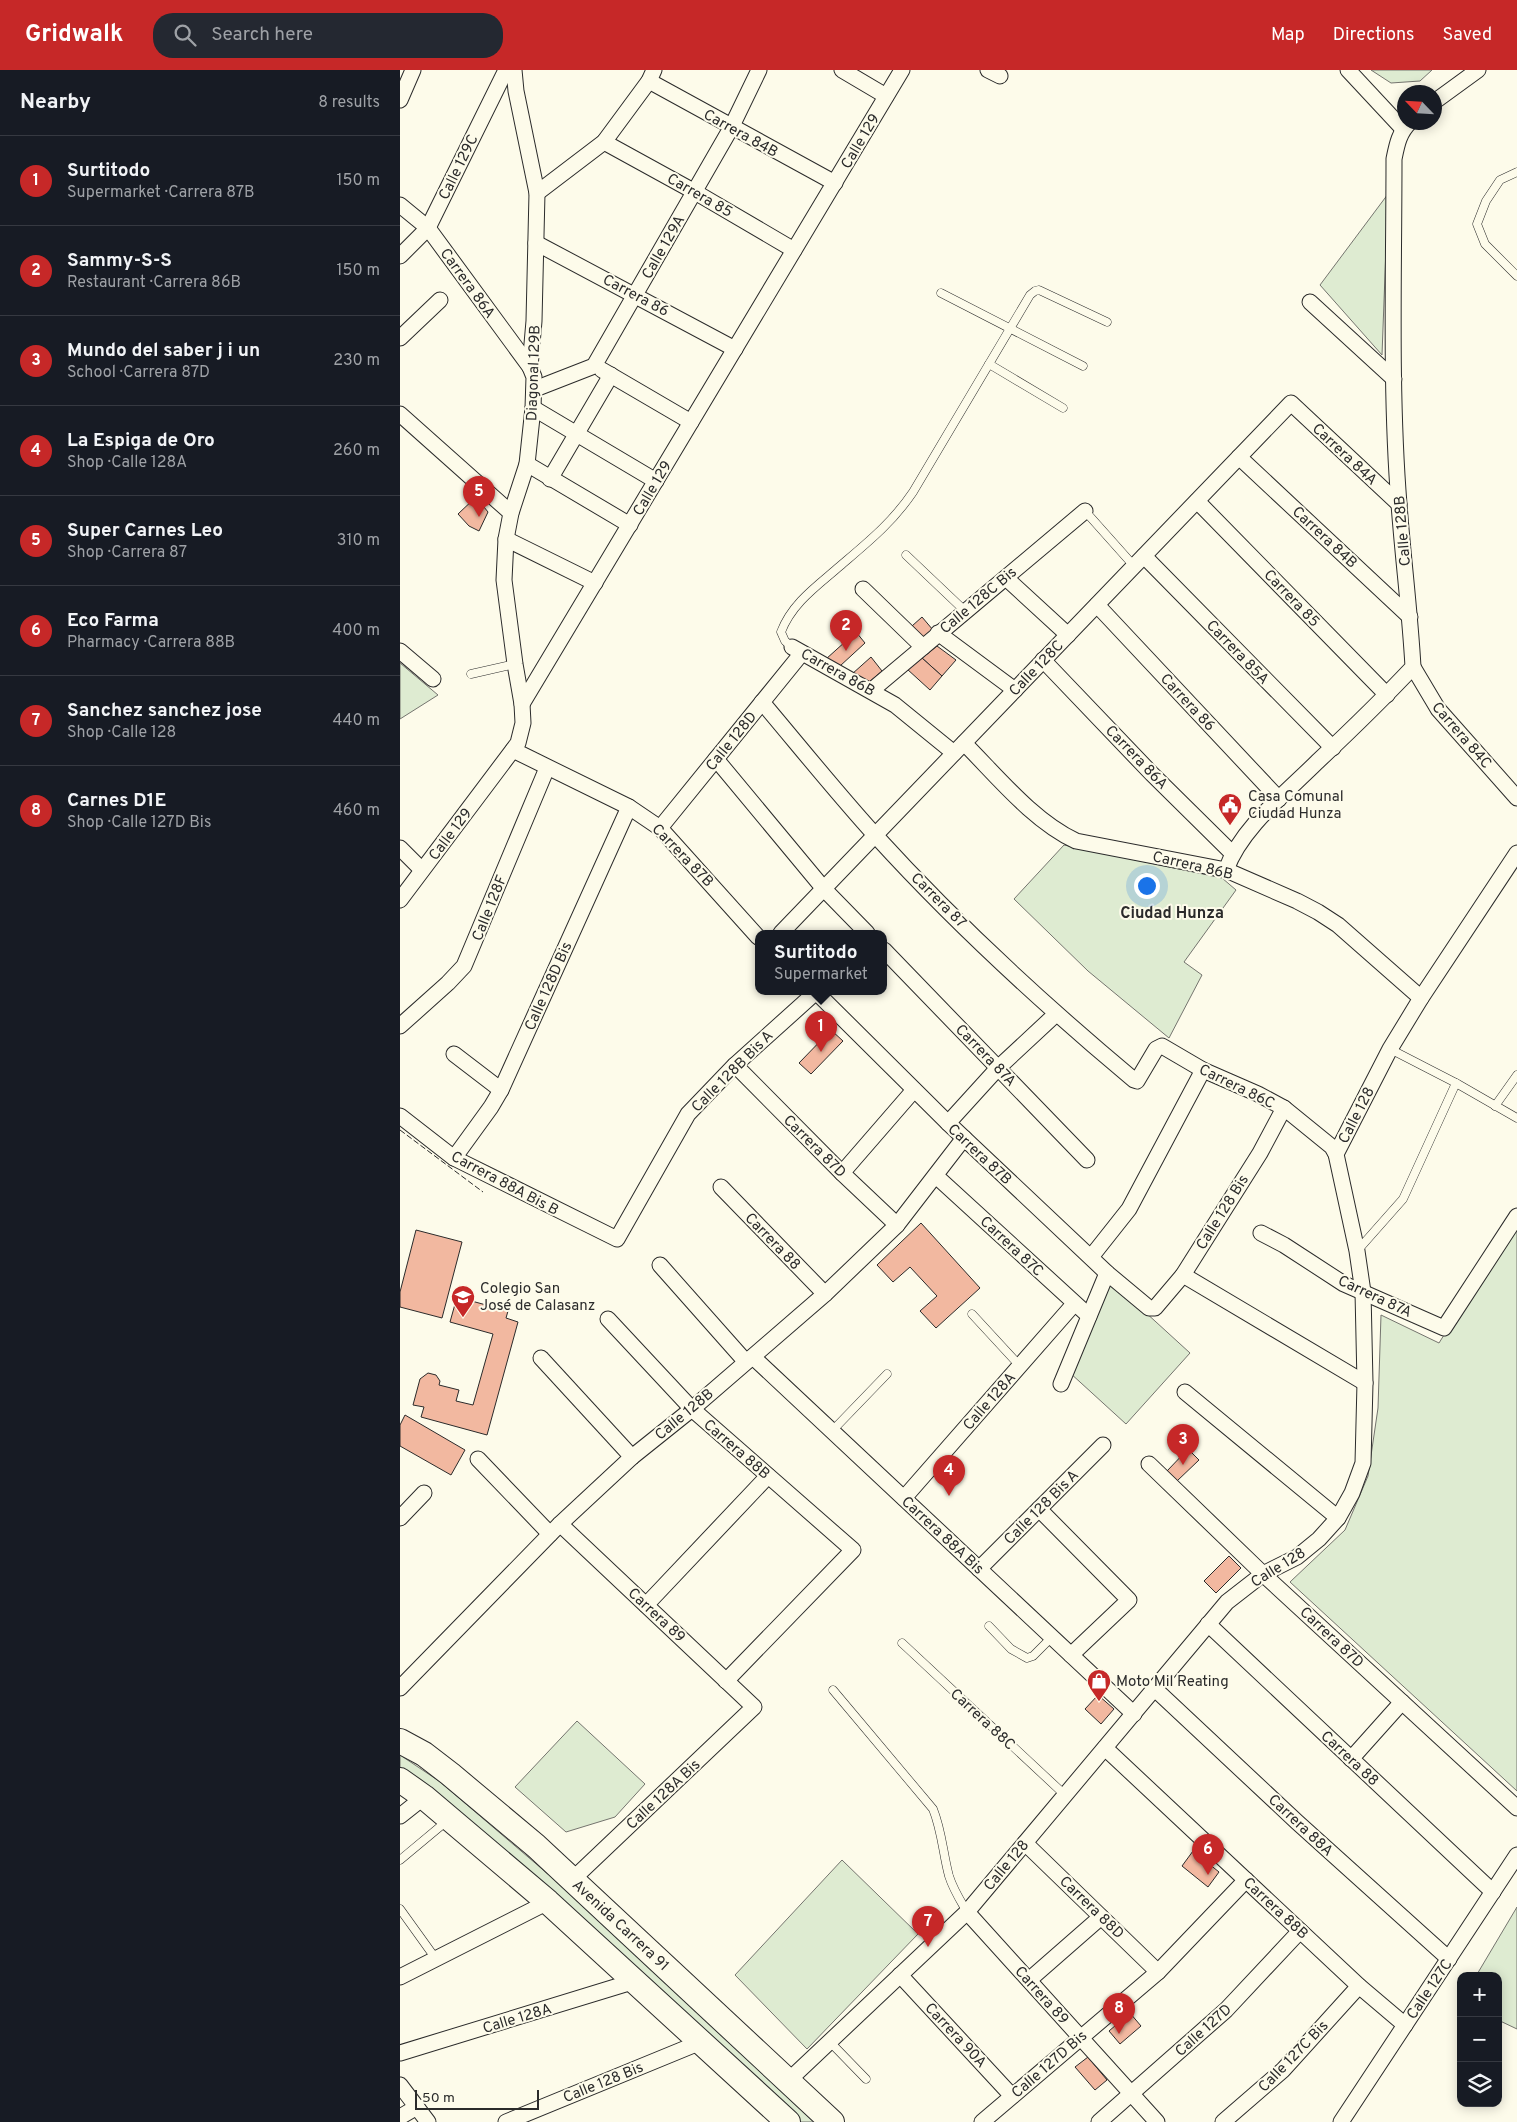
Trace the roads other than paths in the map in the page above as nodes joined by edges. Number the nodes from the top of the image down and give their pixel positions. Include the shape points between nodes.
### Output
1 (413, 70) edge
2 (506, 70) edge
3 (514, 70) edge
4 (759, 70) edge
5 (842, 70) edge
6 (902, 70) edge
7 (1348, 70) edge
8 (1478, 70) edge
9 (652, 76) edge
10 (886, 96) junction
11 (1442, 96) edge
12 (400, 100) edge
13 (1397, 117) edge
14 (731, 128) junction
15 (1404, 130) edge
16 (604, 142) junction
17 (1517, 172) edge
18 (834, 183) junction
19 (695, 192) junction
20 (537, 193) junction
21 (400, 205) edge
22 (428, 228) junction
23 (536, 243) junction
24 (794, 250) junction
25 (400, 256) edge
26 (1517, 276) edge
27 (941, 293) dead end
28 (636, 295) junction
29 (440, 300) dead end
30 (1310, 302) dead end
31 (1107, 322) dead end
32 (1010, 329) junction
33 (400, 338) edge
34 (735, 349) junction
35 (989, 364) junction
36 (594, 366) junction
37 (1083, 366) dead end
38 (530, 367) junction
39 (611, 375) junction
40 (1394, 379) junction
41 (534, 389) junction
42 (1291, 403) joint
43 (533, 408) junction
44 (1063, 408) dead end
45 (400, 414) edge
46 (691, 422) junction
47 (577, 434) junction
48 (1239, 457) junction
49 (526, 464) junction
50 (550, 479) junction
51 (656, 481) junction
52 (1197, 501) junction
53 (1399, 504) junction
54 (1085, 511) joint
55 (511, 513) junction
56 (630, 524) junction
57 (506, 539) junction
58 (906, 555) dead end
59 (1139, 561) junction
60 (1006, 578) junction
61 (595, 583) junction
62 (863, 589) dead end
63 (1097, 604) junction
64 (965, 611) junction
65 (1410, 617) junction
66 (938, 633) junction
67 (1068, 635) junction
68 (923, 647) junction
69 (797, 650) junction
70 (400, 651) edge
71 (1043, 660) junction
72 (515, 664) junction
73 (1413, 667) junction
74 (471, 674) dead end
75 (433, 679) dead end
76 (872, 690) junction
77 (1015, 690) junction
78 (1387, 695) junction
79 (762, 702) junction
80 (522, 704) junction
81 (959, 748) junction
82 (1333, 748) junction
83 (513, 750) junction
84 (716, 759) junction
85 (547, 768) junction
86 (1517, 798) edge
87 (1279, 799) junction
88 (630, 807) junction
89 (660, 828) junction
90 (875, 835) junction
91 (400, 848) edge
92 (1232, 853) junction
93 (1517, 853) edge
94 (422, 870) junction
95 (1226, 870) junction
96 (824, 889) junction
97 (400, 900) edge
98 (784, 930) edge
99 (864, 930) edge
100 (755, 934) edge
101 (887, 953) edge
102 (812, 995) edge
103 (820, 995) edge
104 (1421, 998) junction
105 (1056, 1014) junction
106 (400, 1026) edge
107 (1156, 1049) joint
108 (1390, 1049) junction
109 (454, 1054) dead end
110 (735, 1065) junction
111 (998, 1068) junction
112 (1202, 1070) junction
113 (1517, 1075) edge
114 (1456, 1083) junction
115 (500, 1090) junction
116 (914, 1090) junction
117 (1495, 1106) junction
118 (1284, 1108) junction
119 (400, 1116) edge
120 (1517, 1118) edge
121 (948, 1123) junction
122 (964, 1138) junction
123 (1336, 1154) junction
124 (454, 1158) junction
125 (1087, 1160) dead end
126 (842, 1172) junction
127 (936, 1176) junction
128 (721, 1187) dead end
129 (1517, 1216) edge
130 (897, 1225) junction
131 (1261, 1233) dead end
132 (617, 1239) joint
133 (1356, 1251) junction
134 (1091, 1257) junction
135 (660, 1265) dead end
136 (1108, 1273) junction
137 (1183, 1275) junction
138 (1362, 1292) junction
139 (825, 1294) junction
140 (1074, 1304) junction
141 (1152, 1309) joint
142 (972, 1314) dead end
143 (1089, 1316) junction
144 (608, 1319) dead end
145 (541, 1358) dead end
146 (749, 1360) junction
147 (1020, 1366) junction
148 (887, 1374) dead end
149 (1365, 1382) junction
150 (1060, 1384) dead end
151 (1185, 1392) dead end
152 (692, 1409) junction
153 (832, 1431) junction
154 (1103, 1445) dead end
155 (632, 1457) junction
156 (478, 1459) dead end
157 (1149, 1464) dead end
158 (768, 1476) junction
159 (424, 1493) dead end
160 (904, 1498) junction
161 (1039, 1509) junction
162 (400, 1518) edge
163 (1338, 1518) junction
164 (555, 1529) junction
165 (979, 1570) junction
166 (1263, 1574) junction
167 (646, 1605) junction
168 (1208, 1624) junction
169 (989, 1626) dead end
170 (1052, 1637) junction
171 (902, 1643) dead end
172 (1071, 1655) junction
173 (726, 1680) junction
174 (401, 1686) edge
175 (1155, 1689) junction
176 (832, 1690) dead end
177 (1402, 1702) junction
178 (754, 1707) joint
179 (1134, 1714) junction
180 (400, 1741) edge
181 (1105, 1748) junction
182 (1351, 1759) junction
183 (400, 1780) edge
184 (1065, 1795) junction
185 (424, 1797) junction
186 (1517, 1808) edge
187 (400, 1816) edge
188 (450, 1819) junction
189 (1025, 1843) junction
190 (1517, 1855) edge
191 (400, 1860) edge
192 (572, 1880) junction
193 (1246, 1880) junction
194 (1493, 1892) junction
195 (548, 1902) junction
196 (400, 1909) edge
197 (967, 1912) junction
198 (1102, 1917) junction
199 (1300, 1931) junction
200 (436, 1959) junction
201 (1449, 1959) junction
202 (1158, 1972) junction
203 (900, 1975) junction
204 (400, 1977) edge
205 (1029, 1980) junction
206 (634, 1981) junction
207 (1359, 1986) junction
208 (1405, 2025) junction
209 (1080, 2037) junction
210 (701, 2042) junction
211 (830, 2042) junction
212 (400, 2054) edge
213 (866, 2079) dead end
214 (788, 2081) junction
215 (400, 2085) edge
216 (1131, 2094) junction
217 (1012, 2096) junction
218 (417, 2107) junction
219 (400, 2117) edge
220 (428, 2122) edge
221 (506, 2122) edge
222 (788, 2122) edge
223 (832, 2122) edge
224 (982, 2122) edge
225 (1099, 2122) edge
226 (1157, 2122) edge
227 (1223, 2122) edge
228 (1340, 2122) edge

1 - 12 street
2 - 22 street, Calle 129C
3 - 20 street, Diagonal 129B
4 - 14 street, Calle 129A
5 - 10 street
6 - 10 street, Calle 129
7 - 13 street
8 - 11 street
9 - 14 street, Carrera 84B
9 - 16 street
10 - 18 street, Calle 129
14 - 18 street, Carrera 84B
14 - 19 street, Calle 129A
15 - 40 street, Calle 128B via 1394,159
16 - 19 street, Carrera 85
16 - 20 street
17 - 26 lane via 1500,180 1486,201 1477,224 1485,244
18 - 24 street, Calle 129
19 - 24 street, Carrera 85
19 - 28 street, Calle 129A
20 - 23 street, Diagonal 129B
21 - 22 street, Carrera 86A
22 - 25 street, Calle 129C
22 - 38 street, Carrera 86A
23 - 28 street, Carrera 86
23 - 38 street, Diagonal 129B
24 - 34 street, Calle 129
27 - 32 lane
28 - 34 street, Carrera 86
28 - 36 street, Calle 129A
29 - 33 street
30 - 40 street
31 - 32 lane via 1039,290 1034,291
32 - 35 lane
32 - 37 lane
34 - 46 street, Calle 129
35 - 44 lane
35 - 69 lane via 898,514 800,601 786,618 781,632 785,641
36 - 39 street
36 - 41 street
38 - 41 street, Diagonal 129B
39 - 46 street
39 - 47 street
40 - 53 street, Calle 128B
41 - 43 street, Diagonal 129B
42 - 48 street, Calle 128C
42 - 53 street, Carrera 84A
43 - 47 street
43 - 49 street, Diagonal 129B
45 - 55 street
46 - 51 street, Calle 129
47 - 50 street
47 - 51 street
48 - 52 street, Calle 128C
48 - 65 street, Carrera 84B
49 - 50 street
49 - 55 street, Diagonal 129B
50 - 56 street
51 - 56 street, Calle 129
52 - 59 street, Calle 128C
52 - 78 street, Carrera 85
53 - 65 street, Calle 128B
54 - 59 lane
54 - 60 street, Calle 128C Bis
55 - 57 street, Diagonal 129B
56 - 61 street, Calle 129
57 - 61 street
57 - 72 street, Diagonal 129B via 504,580
58 - 64 lane
59 - 63 street, Calle 128C
59 - 82 street, Carrera 85A
60 - 64 street, Calle 128C Bis
60 - 67 street
61 - 80 street, Calle 129
62 - 68 street
63 - 67 street, Calle 128C
63 - 87 street, Carrera 86
64 - 66 street, Calle 128C Bis
65 - 73 street, Calle 128B
66 - 68 street, Calle 128C Bis
66 - 77 street
67 - 71 street, Calle 128C
68 - 76 street, Calle 128C Bis
69 - 76 street, Carrera 86B
69 - 79 street, Calle 128D
70 - 75 street
71 - 77 street, Calle 128C
71 - 92 street, Carrera 86A
72 - 74 lane
72 - 80 street, Diagonal 129B
73 - 78 street
73 - 86 street, Carrera 84C via 1438,709
76 - 81 street, Carrera 86B
77 - 81 street, Calle 128C
78 - 82 street
79 - 84 street, Calle 128D
79 - 90 street, Carrera 87
80 - 83 street, Calle 129 via 522,733
81 - 90 street, Calle 128C
81 - 95 street, Carrera 86B via 1064,836
82 - 87 street
83 - 85 street, Carrera 87B
83 - 94 street, Calle 129
84 - 89 street, Calle 128D
84 - 96 street
85 - 88 street, Carrera 87B
85 - 106 street, Calle 128F via 464,966
87 - 92 street
88 - 89 street, Carrera 87B
88 - 115 street, Calle 128D Bis
89 - 100 street, Carrera 87B
90 - 96 street, Calle 128C
90 - 105 street, Carrera 87
91 - 94 street
92 - 95 street
93 - 104 street, Calle 128
94 - 97 street, Calle 129
95 - 104 street, Carrera 86B via 1318,912 1338,925
96 - 98 street, Calle 128C
96 - 99 street
101 - 111 street, Carrera 87A
102 - 110 street, Calle 128B Bis A
103 - 116 street, Carrera 87B
104 - 108 street, Calle 128
105 - 107 street, Carrera 87 via 1134,1080 1137,1081
105 - 111 street
107 - 112 street, Carrera 86C via 1162,1046
108 - 114 lane
108 - 123 street, Calle 128
109 - 115 street
110 - 126 street, Carrera 87D
110 - 132 street, Calle 128B Bis A via 688,1114
111 - 121 street
111 - 125 street, Carrera 87A
112 - 118 street, Carrera 86C
112 - 134 street via 1129,1209
113 - 117 lane
114 - 117 lane
114 - 133 lane via 1403,1200
115 - 124 street, Calle 128D Bis
116 - 121 street, Carrera 87B
116 - 126 street
117 - 120 lane
118 - 123 street, Carrera 86C via 1332,1147
118 - 137 street, Calle 128 Bis via 1260,1153
119 - 124 street, Carrera 88A Bis B
121 - 122 street, Carrera 87B
122 - 127 street, Calle 128B
122 - 134 street, Carrera 87B
123 - 133 street, Calle 128
124 - 132 street, Carrera 88A Bis B
126 - 130 street, Carrera 87D
127 - 130 street, Calle 128B
127 - 140 street, Carrera 87C
128 - 139 street, Carrera 88
129 - 138 street, Carrera 87A via 1446,1327
130 - 139 street, Calle 128B
131 - 138 street, Carrera 87A
133 - 138 street, Calle 128
134 - 136 street, Carrera 87B
135 - 146 street, Carrera 88A Bis
136 - 141 street, Carrera 87B
136 - 143 street
137 - 141 street, Calle 128 Bis
137 - 149 street
138 - 149 street, Calle 128
139 - 146 street, Calle 128B
140 - 143 street, Carrera 87C
140 - 147 street, Calle 128A
142 - 147 lane
143 - 150 street
144 - 152 street, Carrera 88B
145 - 155 street
146 - 152 street, Calle 128B
146 - 153 street, Carrera 88A Bis
147 - 160 street, Calle 128A
148 - 153 lane
149 - 163 street, Calle 128 via 1363,1463
151 - 163 street
152 - 155 street, Calle 128B
152 - 158 street, Carrera 88B
153 - 160 street, Carrera 88A Bis
154 - 161 street, Calle 128 Bis A
155 - 164 street, Calle 128B
156 - 164 street, Carrera 89
157 - 166 street, Carrera 87D
158 - 167 street
158 - 173 street, Carrera 88B via 853,1550
159 - 162 street
160 - 165 street, Carrera 88A Bis
161 - 165 street, Calle 128 Bis A
161 - 172 street via 1128,1600
163 - 166 street, Calle 128 via 1297,1557
164 - 167 street, Carrera 89
164 - 174 street, Calle 128B
165 - 170 street, Carrera 88A Bis
166 - 168 street, Calle 128 via 1227,1602
166 - 177 street, Carrera 87D
167 - 173 street, Carrera 89
168 - 175 street, Calle 128
168 - 182 street, Carrera 88
169 - 170 lane via 1011,1649 1027,1658
170 - 172 street, Carrera 88A Bis
171 - 184 lane, Carrera 88C
172 - 179 street, Carrera 88A Bis
173 - 178 street, Carrera 89
175 - 179 street, Calle 128
175 - 201 street, Carrera 88A
176 - 197 lane via 933,1809 940,1825 949,1875
177 - 182 street
177 - 186 street, Carrera 87D
178 - 192 street, Calle 128A Bis
179 - 181 street, Calle 128
180 - 192 main road, Avenida Carrera 91 via 450,1774
181 - 184 street, Calle 128
181 - 193 street, Carrera 88B
182 - 194 street, Carrera 88
183 - 185 main road
184 - 189 street, Calle 128
185 - 187 street
185 - 188 main road
188 - 191 lane
188 - 195 main road
189 - 197 street, Calle 128
189 - 198 street, Carrera 88D
190 - 194 street, Calle 127C
192 - 214 main road, Avenida Carrera 91
193 - 199 street, Carrera 88B
193 - 202 street, Calle 127D Bis
194 - 201 street, Calle 127C
195 - 200 street
195 - 206 main road
196 - 200 lane
197 - 203 street, Calle 128
197 - 205 street, Carrera 89
198 - 202 street, Carrera 88D
198 - 205 street
199 - 207 street, Carrera 88B
199 - 216 street, Calle 127D via 1226,2010
200 - 204 street
201 - 208 street, Calle 127C
202 - 209 street, Calle 127D Bis
203 - 211 street, Calle 128
203 - 217 street, Carrera 90A
205 - 209 street, Carrera 89
206 - 210 main road
206 - 212 street, Calle 128A
207 - 208 street, Carrera 88B
207 - 227 street, Calle 127C Bis via 1283,2070
208 - 228 street, Calle 127C
209 - 216 street, Carrera 89
209 - 217 street, Calle 127D Bis
210 - 221 street, Calle 128 Bis
210 - 222 main road
211 - 213 lane
211 - 214 street, Calle 128
214 - 223 main road, Avenida Carrera 91
215 - 218 street
216 - 225 street, Calle 127D
216 - 226 street, Carrera 89
217 - 224 street, Calle 127D Bis
218 - 219 street
218 - 220 street

